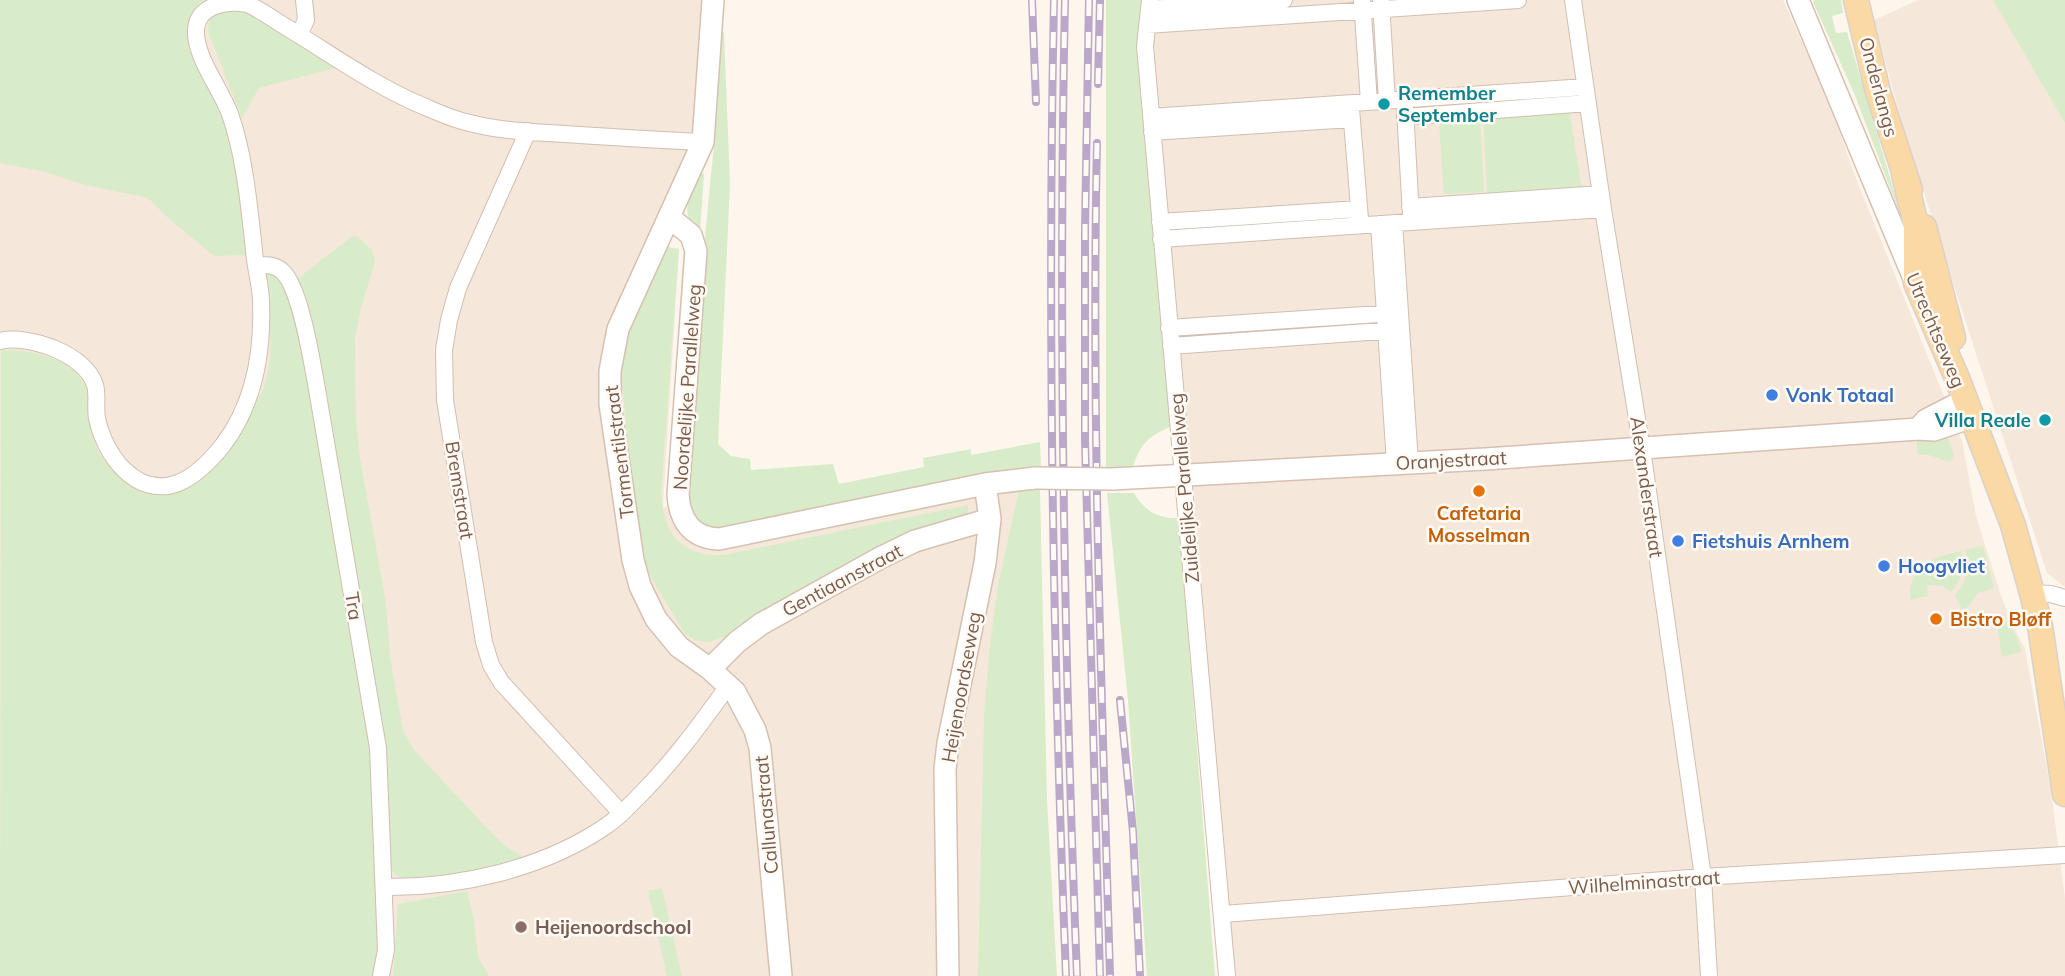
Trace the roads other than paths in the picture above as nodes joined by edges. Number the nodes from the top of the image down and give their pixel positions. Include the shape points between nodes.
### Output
1 (304, 0) edge
2 (713, 0) edge
3 (1284, 0) edge
4 (1518, 0) edge
5 (1573, 0) edge
6 (1798, 0) edge
7 (1856, 0) edge
8 (1381, 5) edge
9 (1362, 6) edge
10 (1149, 11) edge
11 (299, 35) junction
12 (1586, 95) junction
13 (1387, 101) junction
14 (1369, 102) junction
15 (1404, 108) junction
16 (1352, 111) junction
17 (1152, 124) junction
18 (528, 131) junction
19 (703, 142) junction
20 (1904, 174) junction
21 (1602, 202) junction
22 (1411, 214) junction
23 (669, 217) junction
24 (1360, 217) junction
25 (1160, 222) junction
26 (1387, 224) junction
27 (1161, 239) junction
28 (256, 265) junction
29 (1916, 283) junction
30 (1392, 313) junction
31 (1169, 328) junction
32 (1394, 330) junction
33 (0, 341) edge
34 (1171, 346) junction
35 (1966, 402) junction
36 (1642, 449) junction
37 (1403, 463) junction
38 (1184, 476) junction
39 (985, 484) junction
40 (990, 519) junction
41 (2032, 593) junction
42 (2065, 598) edge
43 (710, 669) junction
44 (728, 686) junction
45 (2065, 794) edge
46 (621, 813) junction
47 (2065, 855) edge
48 (1703, 877) junction
49 (384, 887) junction
50 (1223, 914) junction
51 (382, 976) edge
52 (781, 976) edge
53 (948, 976) edge
54 (1227, 976) edge
55 (1709, 976) edge

1 - 11 street via 306,20
2 - 19 street
3 - 10 street
4 - 8 street
5 - 12 street, Alexanderstraat
6 - 29 street, Utrechtseweg
7 - 20 main road, Onderlangs
8 - 9 street
8 - 13 street
9 - 10 street
9 - 14 street
10 - 17 street, Zuidelijke Parallelweg via 1145,46
11 - 18 street via 421,105 467,123
11 - 28 street via 246,3 225,0 200,15 196,28 197,45 236,135
12 - 15 street
12 - 21 street, Alexanderstraat
13 - 14 street
13 - 15 street
14 - 16 street
15 - 22 street
16 - 17 street
16 - 24 street
17 - 25 street, Zuidelijke Parallelweg
18 - 19 street
18 - 46 street, Bremstraat via 454,298 444,350 445,400 491,665 500,682
19 - 23 street
20 - 29 main road, Onderlangs via 1916,225
20 - 35 main road, Onderlangs via 1934,258
21 - 22 street
21 - 36 street, Alexanderstraat
22 - 26 street
23 - 39 street, Noordelijke Parallelweg via 691,235 696,251 678,495 682,515 692,530 719,540
23 - 43 street, Tormentilstraat via 618,329 610,371 610,404 632,559 640,586 656,619 679,647
24 - 25 street
24 - 26 street
24 - 27 street
25 - 27 street, Zuidelijke Parallelweg
26 - 30 street
27 - 31 street, Zuidelijke Parallelweg
28 - 33 street via 261,335 247,404 213,458 178,483 149,486 121,467 97,420 95,385 66,354 35,341
28 - 49 street, Tra via 273,265 290,281 308,341 378,748
29 - 35 main road, Utrechtseweg
30 - 31 street
30 - 32 street
31 - 34 street, Zuidelijke Parallelweg
32 - 34 street
32 - 37 street
34 - 38 street, Zuidelijke Parallelweg
35 - 36 street, Oranjestraat via 1934,430
35 - 41 main road, Utrechtseweg via 2013,525
36 - 37 street, Oranjestraat
36 - 48 street, Alexanderstraat
37 - 38 street, Oranjestraat
38 - 39 street, Oranjestraat, bridge via 1035,478
38 - 50 street, Zuidelijke Parallelweg
39 - 40 street, Heijenoordseweg
40 - 43 street, Gentiaanstraat via 915,541 880,558 761,624
40 - 53 street, Heijenoordseweg via 945,769
41 - 42 street
41 - 45 main road, Utrechtseweg
43 - 44 street, Callunastraat
44 - 46 street via 682,748
44 - 52 street, Callunastraat via 760,748
46 - 49 street via 579,842 527,865 421,888
47 - 48 street, Wilhelminastraat
48 - 50 street, Wilhelminastraat
48 - 55 street, Alexanderstraat
49 - 51 street, Tra
50 - 54 street, Zuidelijke Parallelweg

